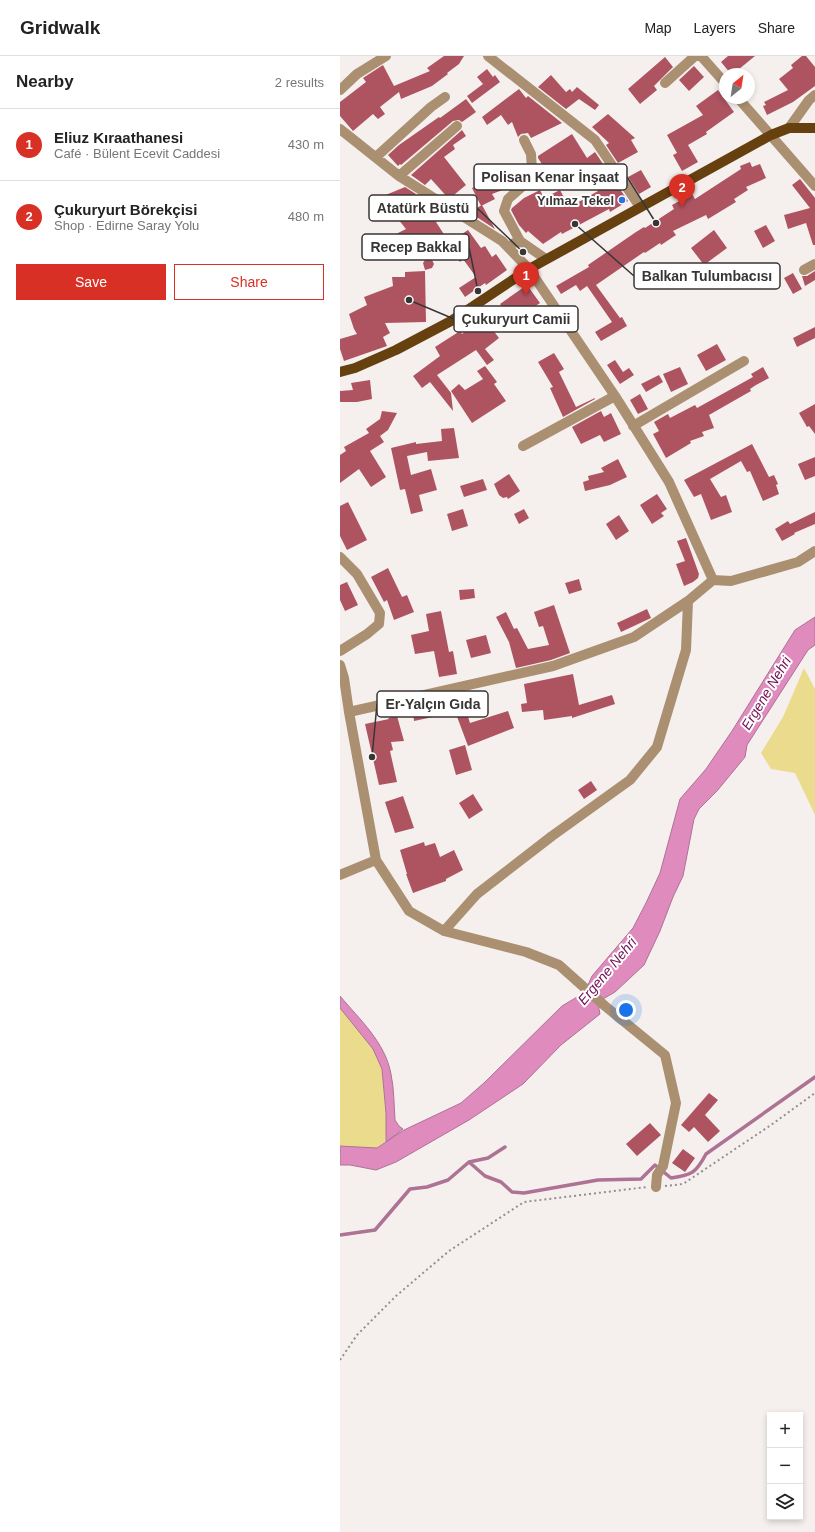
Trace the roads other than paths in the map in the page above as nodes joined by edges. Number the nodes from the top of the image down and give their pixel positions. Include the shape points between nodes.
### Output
1 (386, 56) edge
2 (488, 56) edge
3 (695, 56) edge
4 (701, 56) edge
5 (719, 76) edge
6 (665, 83) dead end
7 (340, 90) edge
8 (815, 95) edge
9 (445, 97) dead end
10 (743, 104) edge
11 (457, 126) dead end
12 (789, 128) junction
13 (815, 128) edge
14 (341, 130) edge
15 (771, 135) junction
16 (524, 140) dead end
17 (376, 157) junction
18 (399, 176) junction
19 (815, 186) edge
20 (640, 207) junction
21 (520, 242) junction
22 (506, 245) junction
23 (546, 260) junction
24 (815, 264) edge
25 (529, 269) junction
26 (804, 270) dead end
27 (744, 362) dead end
28 (340, 372) edge
29 (615, 396) junction
30 (633, 426) junction
31 (523, 446) dead end
32 (815, 551) edge
33 (340, 557) edge
34 (713, 580) junction
35 (688, 601) junction
36 (340, 651) edge
37 (340, 664) edge
38 (342, 679) edge
39 (349, 712) junction
40 (376, 860) junction
41 (340, 875) edge
42 (444, 930) junction
43 (656, 1187) road end

1 - 7 street via 357,74
2 - 20 street via 595,140
3 - 6 street
4 - 5 street
8 - 12 street
9 - 17 street
10 - 15 street
11 - 18 street
12 - 13 main road
12 - 15 main road
14 - 17 street
15 - 19 street
15 - 20 main road
16 - 21 street via 531,154 532,170 524,185 508,199 504,211
17 - 18 street
18 - 22 street
20 - 23 main road
21 - 22 street
21 - 23 street
22 - 25 street
23 - 25 main road
24 - 26 street
25 - 28 main road via 451,321 396,350
25 - 29 street
27 - 30 street
29 - 30 street
29 - 31 street
30 - 34 street via 669,482
32 - 34 street via 798,562 731,581
33 - 36 street via 357,574 380,614 379,624
34 - 35 street
35 - 39 street via 634,637 553,666
35 - 42 street via 686,650 656,747 630,780 477,894
37 - 38 street
38 - 39 street
39 - 40 street
40 - 41 street
40 - 42 street via 410,911
42 - 43 street via 526,952 559,965 665,1055 676,1103

